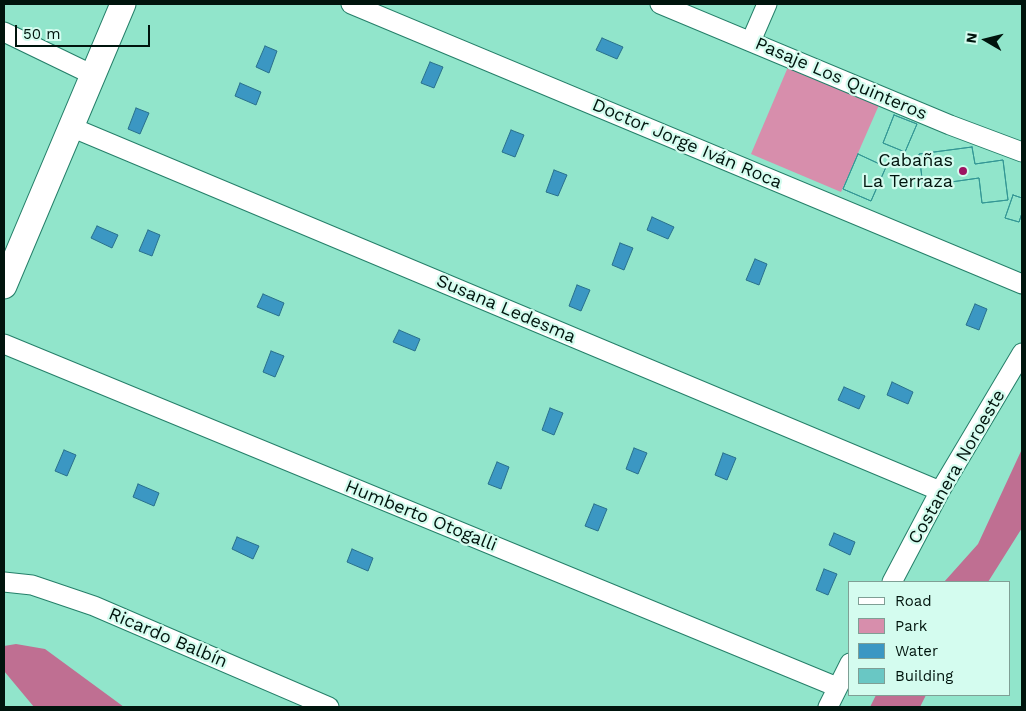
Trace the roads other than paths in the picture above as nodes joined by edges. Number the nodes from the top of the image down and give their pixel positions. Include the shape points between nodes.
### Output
1 (123, 4) edge
2 (351, 4) edge
3 (660, 4) edge
4 (767, 4) edge
5 (4, 32) edge
6 (751, 41) junction
7 (93, 75) junction
8 (71, 127) junction
9 (1022, 152) edge
10 (6, 275) edge
11 (1022, 284) edge
12 (4, 344) edge
13 (1022, 353) edge
14 (940, 491) junction
15 (893, 581) edge
16 (4, 582) edge
17 (848, 668) edge
18 (837, 687) junction
19 (329, 707) edge
20 (828, 707) edge

1 - 7 main road
2 - 11 street, Doctor Jorge Iván Roca
3 - 6 street, Pasaje Los Quinteros
4 - 6 street
5 - 7 street
6 - 9 street, Pasaje Los Quinteros
7 - 8 main road
8 - 10 main road
8 - 14 street, Susana Ledesma
12 - 18 street, Humberto Otogalli
13 - 14 street, Costanera Noroeste
14 - 15 street, Costanera Noroeste
16 - 19 street, Ricardo Balbín via 32,586 94,606
17 - 18 street
18 - 20 street

